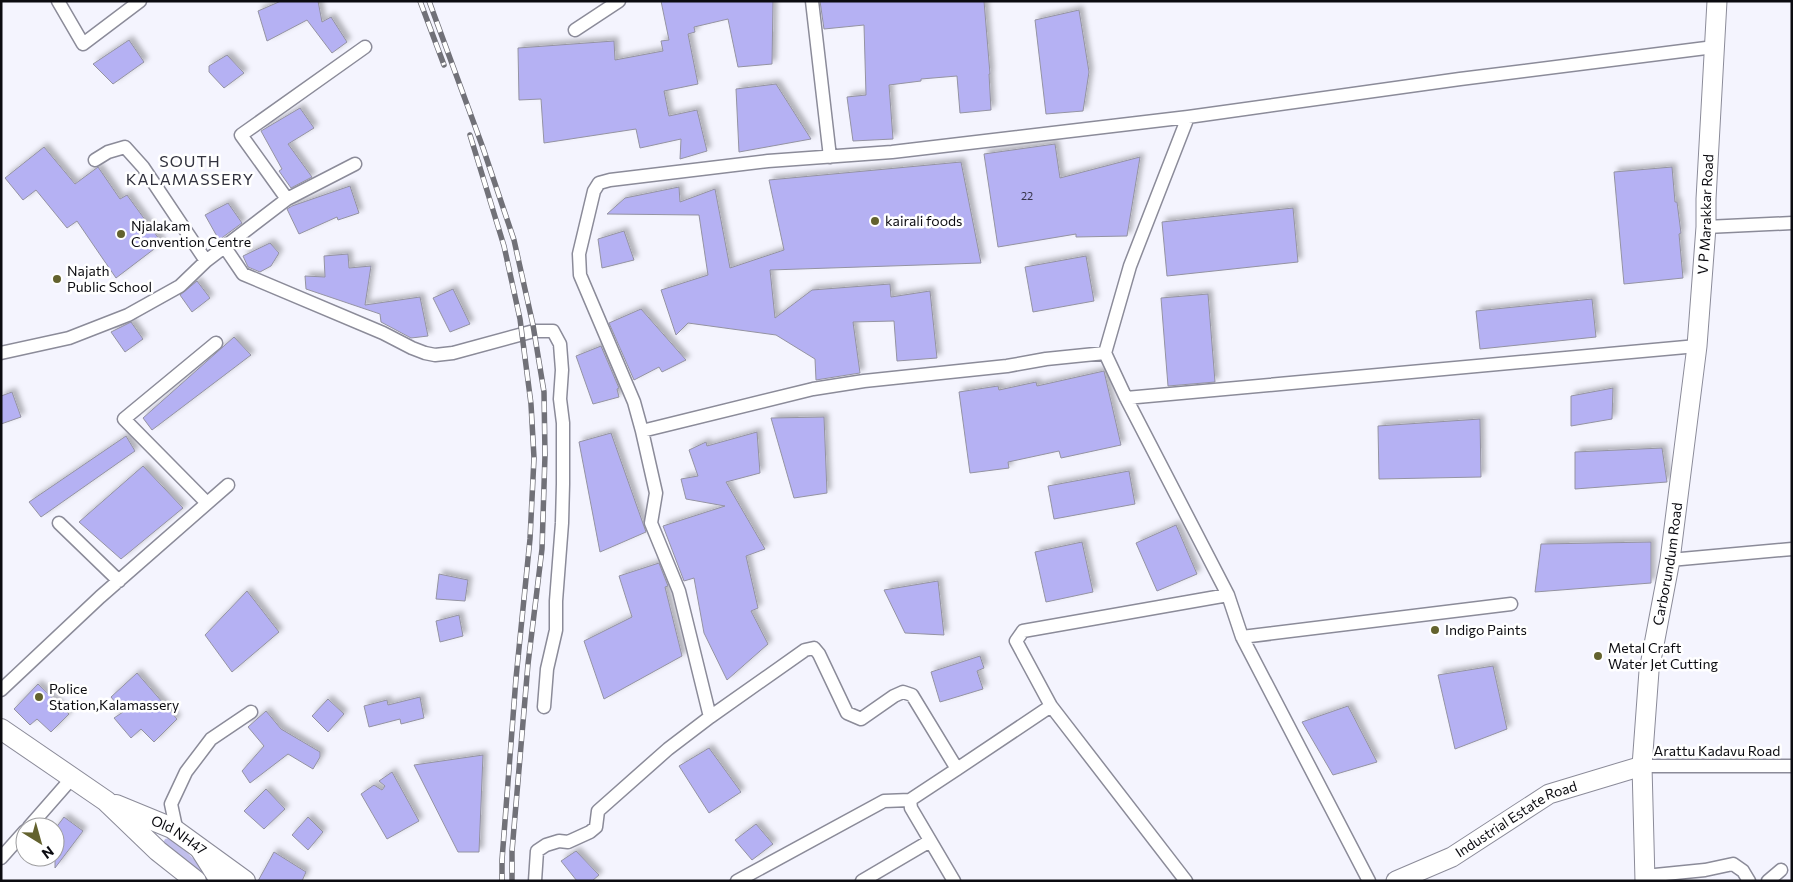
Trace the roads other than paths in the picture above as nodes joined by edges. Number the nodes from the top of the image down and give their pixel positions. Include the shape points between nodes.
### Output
1 (140, 1) edge
2 (619, 1) edge
3 (812, 1) edge
4 (1717, 1) edge
5 (62, 3) edge
6 (575, 30) dead end
7 (365, 47) dead end
8 (1714, 47) junction
9 (1188, 117) junction
10 (830, 157) junction
11 (96, 160) dead end
12 (355, 164) dead end
13 (287, 199) junction
14 (1792, 224) edge
15 (1706, 227) junction
16 (224, 246) junction
17 (206, 261) junction
18 (216, 344) dead end
19 (1697, 346) junction
20 (1, 352) edge
21 (1105, 353) junction
22 (1126, 398) junction
23 (1686, 426) joint
24 (642, 430) junction
25 (228, 485) dead end
26 (208, 503) junction
27 (59, 523) dead end
28 (1792, 549) edge
29 (1670, 560) junction
30 (119, 581) junction
31 (1228, 595) junction
32 (1511, 604) dead end
33 (1242, 637) junction
34 (1, 690) edge
35 (1051, 706) junction
36 (544, 707) dead end
37 (251, 712) dead end
38 (710, 717) junction
39 (1, 728) edge
40 (1642, 766) junction
41 (1792, 766) edge
42 (957, 770) junction
43 (72, 778) junction
44 (910, 800) junction
45 (106, 801) junction
46 (38, 817) edge
47 (175, 830) junction
48 (930, 841) junction
49 (15, 842) edge
50 (198, 847) junction
51 (158, 851) junction
52 (1, 858) edge
53 (1781, 870) dead end
54 (189, 876) edge
55 (1645, 878) edge
56 (211, 881) edge
57 (220, 881) edge
58 (245, 881) edge
59 (534, 881) edge
60 (737, 881) edge
61 (862, 881) edge
62 (954, 881) edge
63 (1186, 881) edge
64 (1369, 881) edge
65 (1396, 881) edge
66 (1749, 881) edge
67 (1768, 881) edge

1 - 5 street via 83,44
2 - 6 street
3 - 10 street
4 - 8 street, V P Marakkar Road
7 - 13 street via 241,135
8 - 9 street
8 - 15 street, V P Marakkar Road
9 - 10 street
9 - 21 street via 1130,266
10 - 24 street via 768,161 599,183 594,191 579,254 580,274 634,402
11 - 17 street via 125,147 143,167
12 - 13 street
13 - 16 street
14 - 15 street
15 - 19 street, V P Marakkar Road
16 - 17 street
16 - 36 street via 243,274 425,353 453,353 534,330 553,331 560,344 562,370 563,484 556,630 547,669
17 - 20 street via 180,286 128,315 68,338
18 - 26 street via 124,419
19 - 22 street
19 - 23 street, V P Marakkar Road
21 - 22 street
21 - 24 street via 813,389
22 - 31 street
23 - 29 street, Carborundum Road
24 - 38 street via 656,493 651,523 679,591
25 - 26 street
26 - 30 street
27 - 30 street
28 - 29 street
29 - 40 street, Carborundum Road via 1649,671
30 - 34 street
31 - 33 street
31 - 35 street via 1023,631 1016,641
32 - 33 street
33 - 64 street
35 - 42 street
35 - 63 street
37 - 47 street via 211,740 186,772 172,804
38 - 42 street via 805,650 814,648 847,713 860,719 894,696 903,692 912,695
38 - 59 street via 598,811 596,827 568,842 559,841 537,851
39 - 43 main road, Old NH47
40 - 41 street, Arattu Kadavu Road
40 - 55 street, Carborundum Road
40 - 65 street, Industrial Estate Road via 1549,794 1452,857
42 - 44 street
43 - 45 main road, Old NH47
43 - 46 street
44 - 48 street via 911,808
44 - 60 street via 884,801
45 - 47 main road, Old NH47
45 - 51 main road, Old NH47
47 - 50 main road, Old NH47
47 - 51 main road via 164,834
48 - 61 street
48 - 62 street
49 - 52 street
50 - 57 street
50 - 58 main road, Old NH47
51 - 54 main road, Old NH47
53 - 67 street
54 - 56 street via 195,874
55 - 66 street via 1733,864

